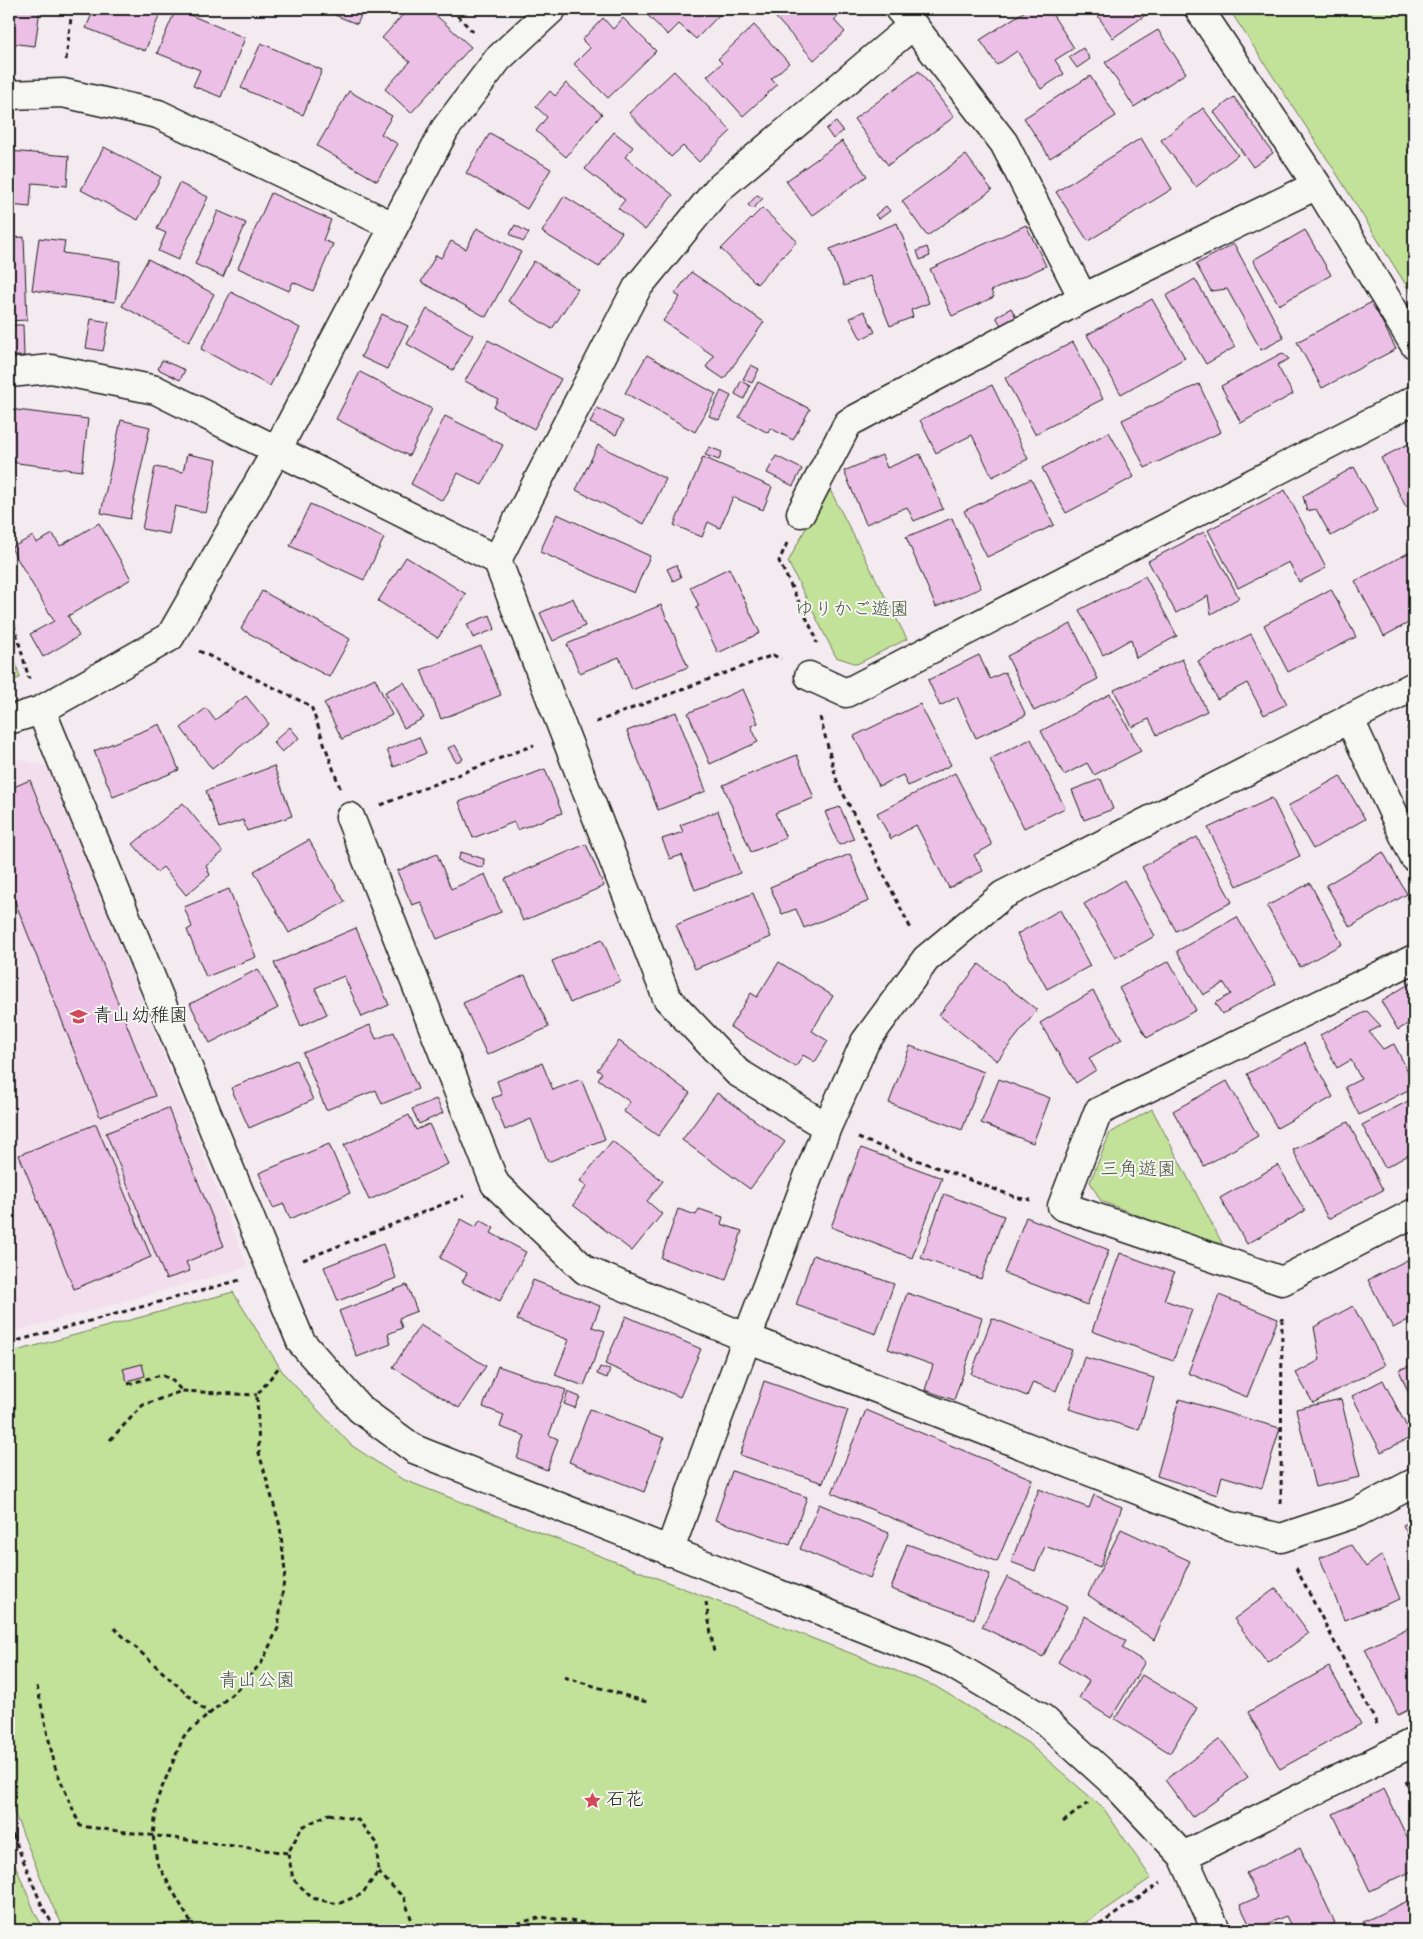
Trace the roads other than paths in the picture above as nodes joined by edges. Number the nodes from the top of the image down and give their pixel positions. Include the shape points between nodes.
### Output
1 (552, 9) edge
2 (1199, 9) edge
3 (906, 17) edge
4 (9, 95) edge
5 (1317, 185) junction
6 (393, 226) junction
7 (1083, 298) junction
8 (1414, 344) edge
9 (9, 373) edge
10 (1414, 400) edge
11 (278, 450) junction
12 (801, 513) road end
13 (497, 560) junction
14 (809, 676) road end
15 (1414, 686) edge
16 (41, 710) junction
17 (1350, 718) junction
18 (9, 720) edge
19 (350, 817) road end
20 (1414, 857) edge
21 (1414, 959) edge
22 (827, 1127) junction
23 (1414, 1213) edge
24 (747, 1338) junction
25 (1414, 1483) edge
26 (669, 1552) junction
27 (1414, 1742) edge
28 (1183, 1856) junction
29 (1216, 1930) edge

1 - 6 street via 498,59 445,129
2 - 5 street
3 - 7 street via 1004,143
3 - 13 street via 717,190 637,288
4 - 6 street via 63,93 158,114
5 - 7 street
5 - 8 street
6 - 11 street
7 - 12 street via 848,423
9 - 11 street via 51,369 156,390
10 - 14 street via 846,693
11 - 13 street
11 - 16 street via 170,637
13 - 22 street via 667,998 737,1072
15 - 17 street
16 - 18 street
16 - 26 street via 301,1342 360,1409 414,1449
17 - 20 street
17 - 22 street via 1003,895 926,959 865,1042
19 - 24 street via 495,1184 584,1270
21 - 23 street via 1098,1112 1062,1206 1282,1281
22 - 24 street
24 - 25 street via 1230,1526 1281,1538 1356,1513
24 - 26 street
26 - 28 street via 947,1661 1042,1718 1115,1784
27 - 28 street
28 - 29 street

